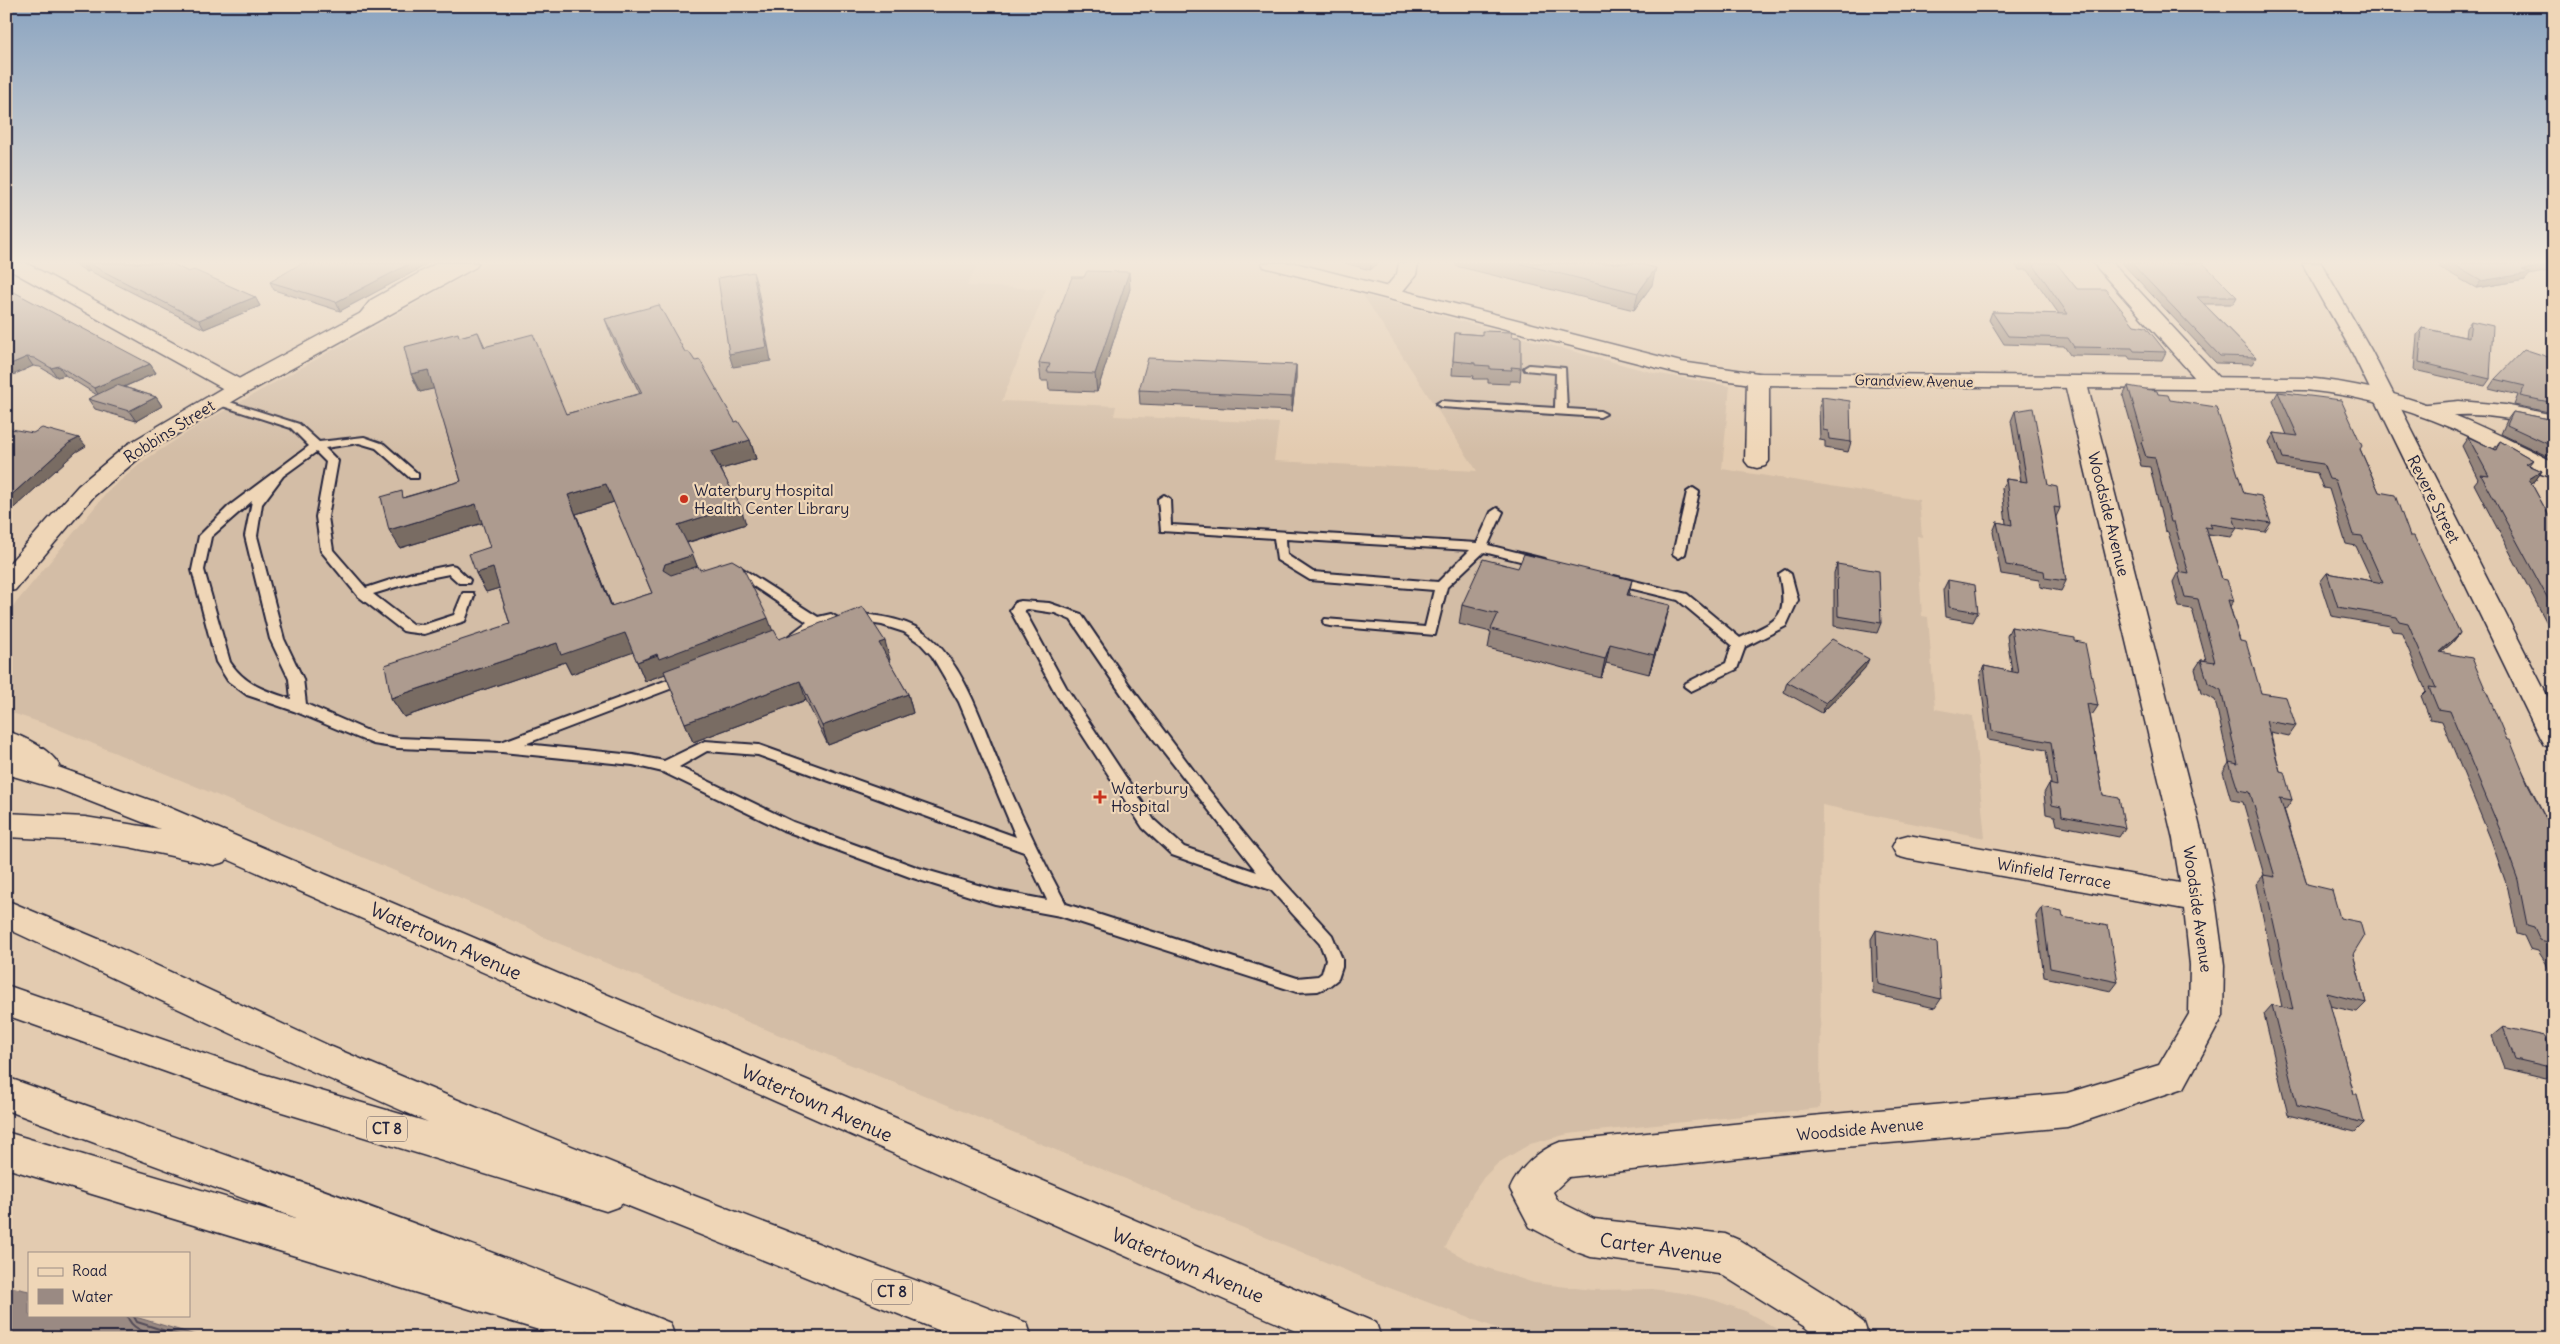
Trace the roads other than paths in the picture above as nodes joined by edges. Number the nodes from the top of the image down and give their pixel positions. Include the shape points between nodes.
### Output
1 (125, 326) edge
2 (354, 326) edge
3 (1518, 326) edge
4 (2159, 326) edge
5 (2347, 326) edge
6 (1529, 368) dead end
7 (1758, 379) junction
8 (2212, 383) junction
9 (2076, 384) junction
10 (239, 388) junction
11 (2384, 397) junction
12 (217, 401) junction
13 (1441, 404) dead end
14 (2424, 410) junction
15 (1561, 412) junction
16 (1600, 414) dead end
17 (2554, 422) edge
18 (316, 446) junction
19 (1757, 461) dead end
20 (2554, 471) edge
21 (414, 476) dead end
22 (278, 477) junction
23 (1692, 492) dead end
24 (1164, 499) dead end
25 (1497, 512) dead end
26 (1280, 535) junction
27 (1481, 547) junction
28 (1679, 554) dead end
29 (1557, 566) edge
30 (719, 574) edge
31 (1785, 574) dead end
32 (1605, 578) edge
33 (464, 580) dead end
34 (6, 584) edge
35 (1441, 586) junction
36 (363, 592) junction
37 (468, 596) dead end
38 (816, 622) junction
39 (1330, 622) dead end
40 (778, 643) edge
41 (1739, 644) junction
42 (695, 674) edge
43 (1691, 686) dead end
44 (299, 707) junction
45 (2554, 738) edge
46 (6, 741) edge
47 (502, 747) junction
48 (6, 763) edge
49 (666, 768) junction
50 (70, 782) junction
51 (6, 825) edge
52 (1908, 846) dead end
53 (1028, 847) junction
54 (274, 867) junction
55 (1277, 886) junction
56 (2199, 899) junction
57 (1060, 910) junction
58 (6, 913) edge
59 (6, 1000) edge
60 (6, 1093) edge
61 (6, 1150) edge
62 (1529, 1189) joint
63 (772, 1246) junction
64 (632, 1338) edge
65 (655, 1338) edge
66 (1012, 1338) edge
67 (1361, 1338) edge
68 (1849, 1338) edge

1 - 10 main road
2 - 10 main road, Robbins Street
3 - 7 main road, Grandview Avenue via 1681,368
4 - 8 main road
5 - 11 main road, Revere Street
6 - 15 lane via 1561,370
7 - 9 main road, Grandview Avenue
7 - 19 main road
8 - 9 main road, Grandview Avenue
8 - 11 main road, Grandview Avenue via 2316,385
9 - 56 main road, Woodside Avenue via 2188,839
10 - 12 main road, Robbins Street
11 - 14 main road, Grandview Avenue
11 - 45 main road, Revere Street
12 - 18 lane via 296,426
12 - 34 main road, Robbins Street via 152,438 108,470 76,501
13 - 15 lane
14 - 17 main road via 2486,407
14 - 20 main road, Grandview Avenue via 2478,432
15 - 16 lane
18 - 21 lane via 360,439 380,446
18 - 22 lane
18 - 36 lane via 332,461 322,517 327,551
22 - 44 lane via 256,503 251,536 277,639 296,679
22 - 44 lane via 233,509 206,536 198,570 224,662 233,678 252,692
23 - 28 lane
24 - 26 lane via 1165,528
25 - 27 lane
26 - 27 lane
26 - 35 lane via 1281,557 1310,576
27 - 29 lane
27 - 35 lane
30 - 38 lane via 735,568
31 - 41 lane via 1791,600 1781,622
32 - 41 lane via 1682,597
33 - 36 lane via 451,569
35 - 39 lane via 1430,632
36 - 37 lane via 401,624 424,630 460,618
38 - 40 lane via 797,636
38 - 53 lane via 837,617 892,622 925,640 951,671
41 - 43 lane via 1732,666
42 - 47 lane
44 - 47 lane via 373,739
46 - 50 main road
47 - 49 lane via 633,760
48 - 50 main road, Watertown Avenue
49 - 53 lane via 705,746 759,750
49 - 57 lane via 788,826 907,869 995,897
50 - 54 main road, Watertown Avenue via 150,812
51 - 54 main road, Watertown Avenue via 129,835
52 - 56 main road, Winfield Terrace
53 - 57 lane
54 - 67 main road, Watertown Avenue
55 - 55 lane via 1171,755 1120,686 1076,617 1067,611 1020,605 1017,610 1035,646 1087,732 1141,814 1168,845
55 - 57 lane via 1325,938 1334,957 1333,971 1324,982 1297,985
56 - 62 main road, Woodside Avenue via 2207,965 2206,1016 2171,1076 2068,1110 1560,1160
58 - 63 main road via 364,1077
59 - 63 main road, CT 8 via 259,1089
60 - 65 main road via 383,1230
61 - 64 main road
62 - 68 main road, Carter Avenue via 1544,1214 1591,1238 1724,1254 1819,1313
63 - 66 main road, CT 8

